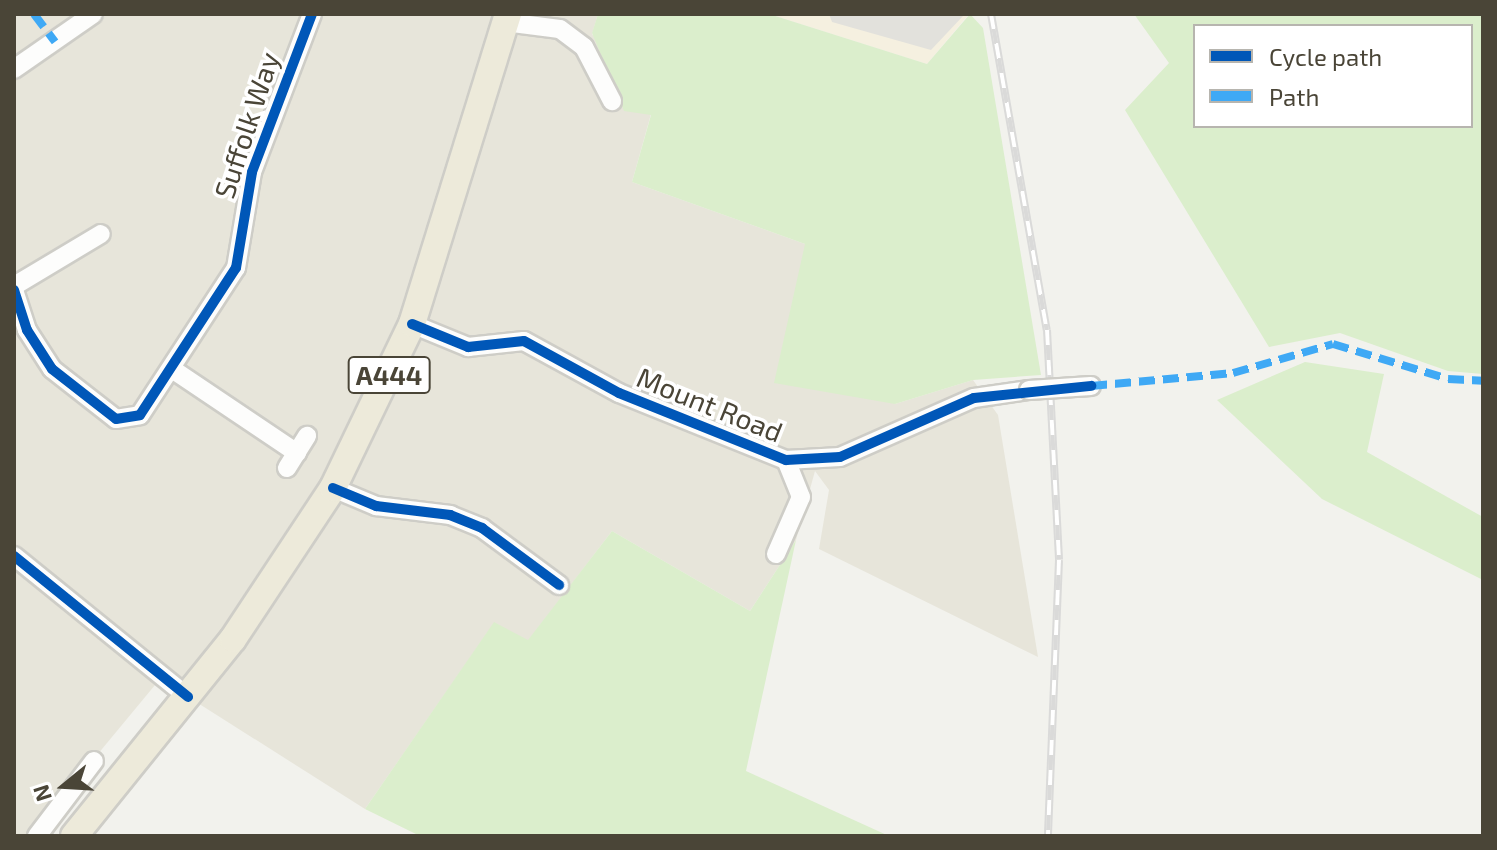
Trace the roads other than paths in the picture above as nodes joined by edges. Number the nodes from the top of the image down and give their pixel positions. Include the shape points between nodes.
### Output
1 (93, 14) edge
2 (312, 14) edge
3 (506, 18) edge
4 (14, 69) edge
5 (612, 101) dead end
6 (101, 234) dead end
7 (14, 288) edge
8 (412, 324) junction
9 (175, 371) junction
10 (1091, 386) dead end
11 (307, 436) dead end
12 (786, 460) junction
13 (333, 488) junction
14 (776, 554) dead end
15 (14, 556) edge
16 (559, 585) dead end
17 (188, 697) junction
18 (94, 761) dead end
19 (37, 836) edge
20 (74, 836) edge

1 - 4 street
2 - 9 street, Suffolk Way via 252,172 236,268
3 - 5 street via 560,29 584,47
3 - 8 highway, A444
6 - 7 street
7 - 9 street, Suffolk Way via 27,330 52,369 116,419 140,415
8 - 12 street, Mount Road via 468,347 524,341 619,393
8 - 13 highway, A444
9 - 11 street via 292,461
10 - 12 street, Mount Road, bridge via 974,398 840,457
12 - 14 street via 801,497
13 - 16 street via 376,506 450,515 482,528
13 - 17 highway, A444 via 285,569
15 - 17 street
17 - 20 highway, A444
18 - 19 street

